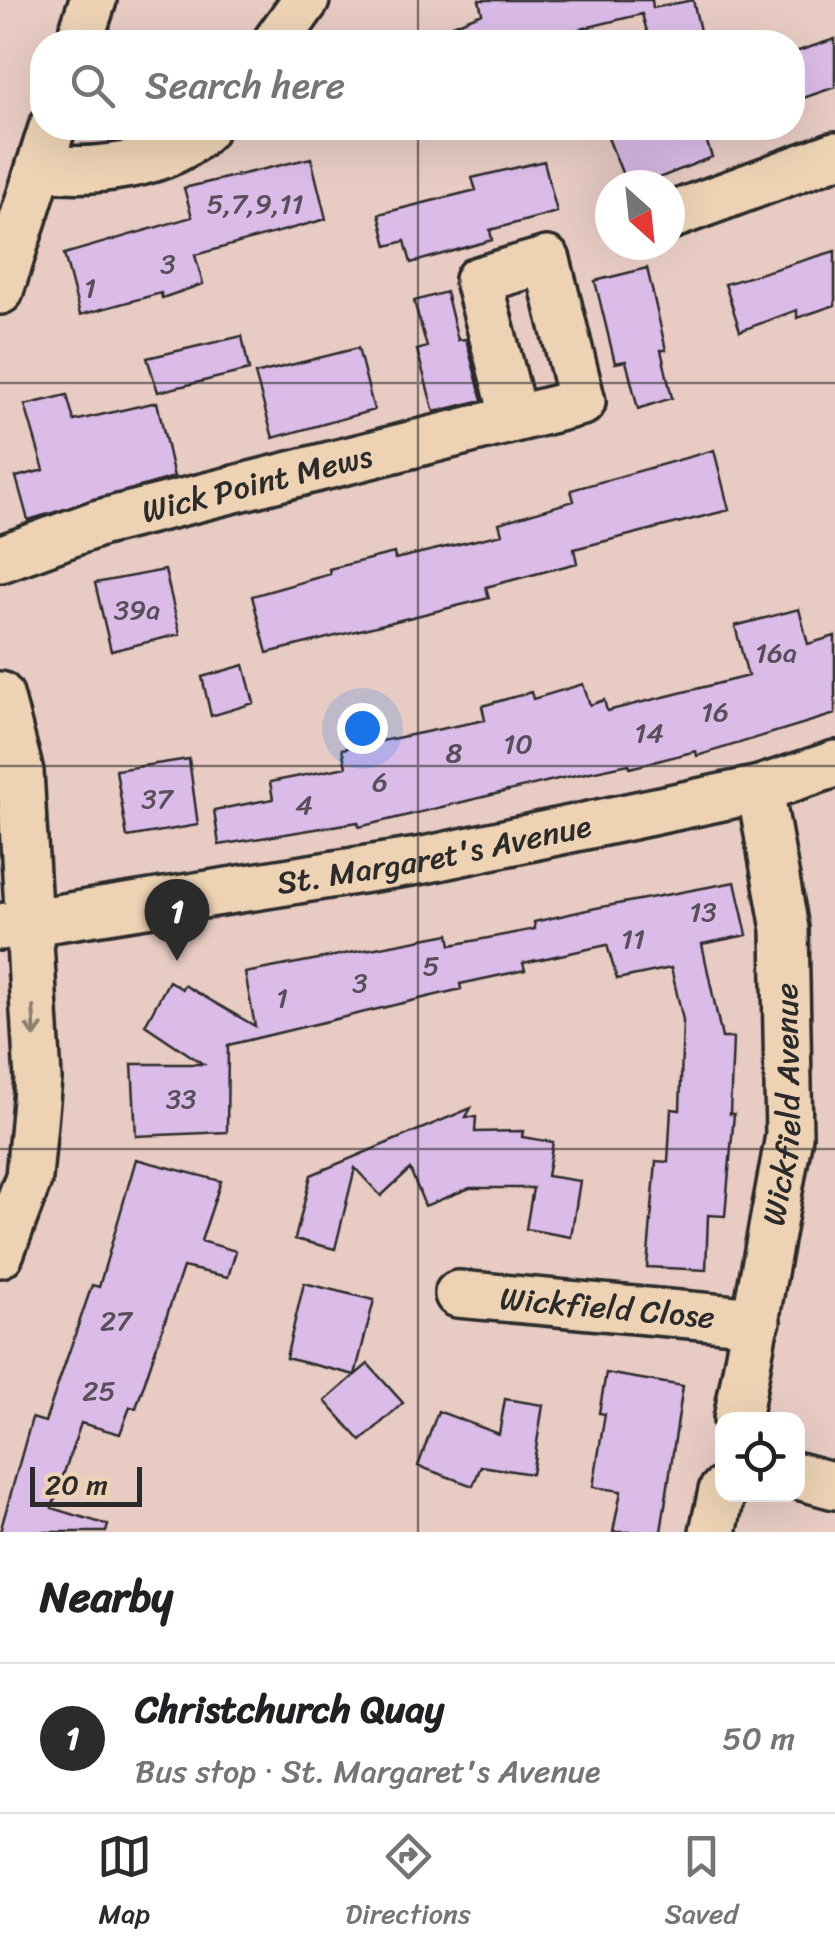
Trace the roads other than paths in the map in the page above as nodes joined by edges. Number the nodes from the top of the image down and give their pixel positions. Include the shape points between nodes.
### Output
1 (93, 0) edge
2 (306, 0) edge
3 (83, 30) edge
4 (285, 30) edge
5 (181, 140) edge
6 (46, 147) edge
7 (835, 154) edge
8 (685, 210) edge
9 (0, 292) edge
10 (514, 418) dead end
11 (0, 559) edge
12 (0, 695) edge
13 (835, 764) edge
14 (760, 789) junction
15 (14, 926) edge
16 (0, 1254) edge
17 (458, 1294) dead end
18 (756, 1320) junction
19 (739, 1412) edge
20 (805, 1478) edge
21 (835, 1486) edge
22 (720, 1502) edge
23 (713, 1532) edge

1 - 3 street
2 - 4 street
5 - 6 street via 142,161 82,173
6 - 9 street
7 - 8 street
10 - 11 street, Wick Point Mews via 99,523
12 - 15 street via 20,772
13 - 14 street, St. Margaret's Avenue
14 - 15 street, St. Margaret's Avenue via 424,860
14 - 18 street, Wickfield Avenue via 785,929 788,1136
15 -> 16 street via 38,1079 29,1177
17 - 18 street, Wickfield Close
18 - 19 street, Wickfield Avenue
20 - 21 street
22 - 23 street

